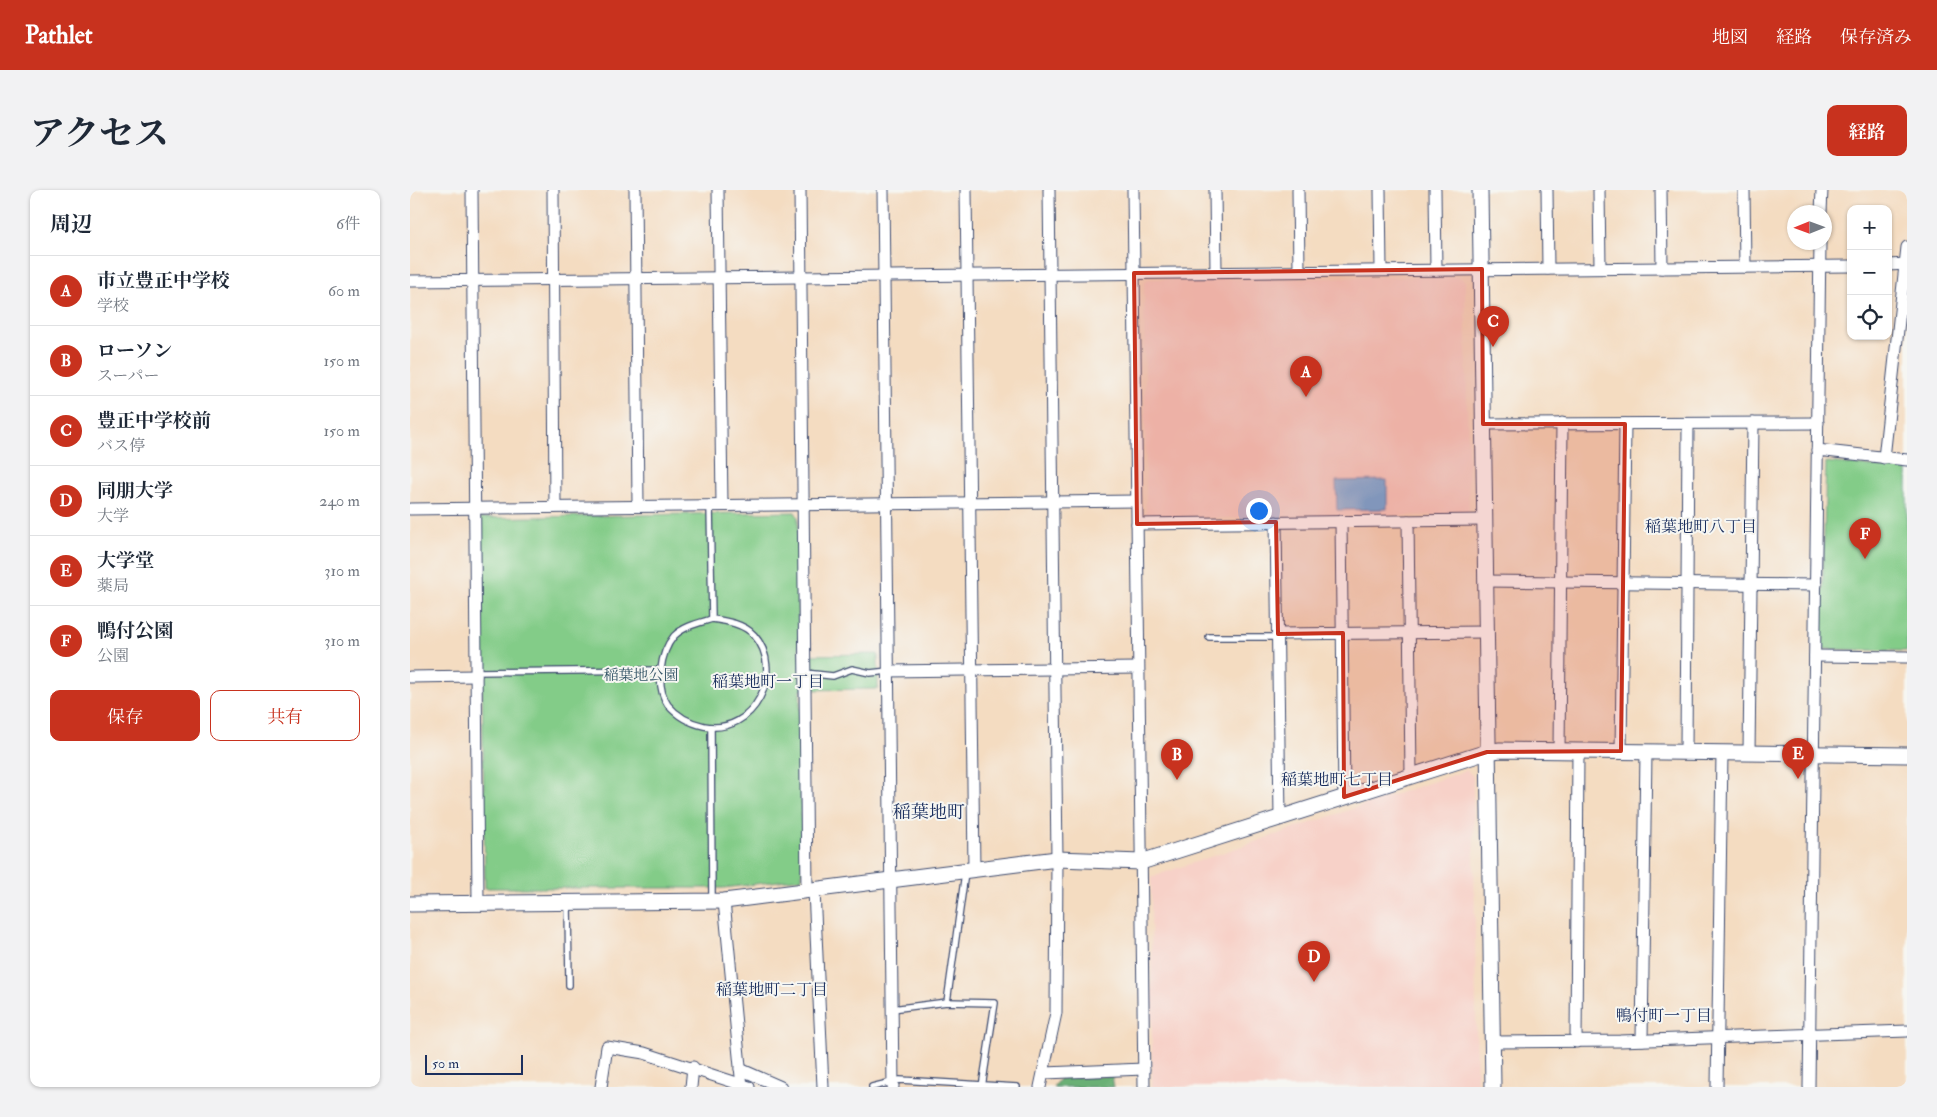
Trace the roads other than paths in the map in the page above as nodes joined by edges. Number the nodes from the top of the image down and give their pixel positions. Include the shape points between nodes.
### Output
1 (472, 190) edge
2 (553, 190) edge
3 (635, 190) edge
4 (718, 190) edge
5 (800, 190) edge
6 (883, 190) edge
7 (966, 190) edge
8 (1049, 190) edge
9 (1133, 190) edge
10 (1215, 190) edge
11 (1298, 190) edge
12 (1380, 190) edge
13 (1436, 190) edge
14 (1480, 190) edge
15 (1547, 190) edge
16 (1600, 190) edge
17 (1661, 190) edge
18 (1744, 190) edge
19 (1822, 190) edge
20 (1821, 205) edge
21 (1907, 247) edge
22 (1820, 250) edge
23 (1906, 264) edge
24 (1892, 265) edge
25 (1819, 266) junction
26 (1847, 266) edge
27 (1745, 267) junction
28 (1600, 268) junction
29 (1662, 268) junction
30 (1482, 269) junction
31 (1548, 269) junction
32 (1381, 270) junction
33 (1436, 270) junction
34 (1299, 271) junction
35 (1216, 272) junction
36 (1134, 273) junction
37 (1050, 274) junction
38 (967, 275) junction
39 (884, 276) junction
40 (801, 277) junction
41 (719, 278) junction
42 (636, 279) junction
43 (553, 280) junction
44 (410, 281) edge
45 (472, 281) junction
46 (1818, 423) junction
47 (1483, 424) junction
48 (1562, 424) junction
49 (1625, 424) junction
50 (1688, 424) junction
51 (1753, 424) junction
52 (1817, 450) junction
53 (1884, 458) junction
54 (1907, 460) edge
55 (1136, 501) junction
56 (1053, 502) junction
57 (970, 503) junction
58 (803, 504) junction
59 (886, 504) junction
60 (716, 505) junction
61 (638, 506) junction
62 (555, 507) junction
63 (474, 508) junction
64 (410, 509) edge
65 (1484, 520) junction
66 (1341, 521) junction
67 (1408, 521) junction
68 (1276, 522) junction
69 (1137, 524) junction
70 (1485, 581) junction
71 (1561, 582) junction
72 (1623, 583) junction
73 (1687, 583) junction
74 (1750, 584) junction
75 (1816, 585) junction
76 (712, 619) junction
77 (1409, 632) junction
78 (1485, 632) junction
79 (1342, 633) junction
80 (1278, 635) junction
81 (1209, 638) dead end
82 (1815, 656) junction
83 (1907, 657) edge
84 (1138, 668) junction
85 (1054, 669) junction
86 (661, 670) junction
87 (972, 670) junction
88 (888, 671) junction
89 (805, 673) junction
90 (476, 674) junction
91 (410, 677) edge
92 (712, 727) junction
93 (1559, 751) junction
94 (1578, 751) junction
95 (1486, 752) junction
96 (1621, 752) junction
97 (1646, 752) junction
98 (1686, 752) junction
99 (1722, 753) junction
100 (1749, 753) junction
101 (1814, 754) junction
102 (1907, 755) edge
103 (1410, 776) junction
104 (1344, 797) junction
105 (1280, 818) junction
106 (1057, 859) junction
107 (1141, 862) junction
108 (970, 870) junction
109 (891, 880) junction
110 (810, 890) junction
111 (718, 901) junction
112 (568, 902) junction
113 (478, 903) junction
114 (410, 904) edge
115 (570, 985) dead end
116 (946, 1002) junction
117 (892, 1009) junction
118 (1907, 1031) edge
119 (1810, 1034) junction
120 (1716, 1037) junction
121 (1642, 1040) junction
122 (1492, 1042) junction
123 (1576, 1042) junction
124 (693, 1067) junction
125 (740, 1069) junction
126 (1144, 1069) junction
127 (1045, 1073) junction
128 (893, 1084) edge
129 (744, 1086) edge
130 (982, 1086) edge
131 (601, 1087) edge
132 (691, 1087) edge
133 (781, 1087) edge
134 (823, 1087) edge
135 (872, 1087) edge
136 (1017, 1087) edge
137 (1040, 1087) edge
138 (1144, 1087) edge
139 (1493, 1087) edge
140 (1717, 1087) edge
141 (1809, 1087) edge

1 - 45 street
2 - 43 street
3 - 42 street
4 - 41 street
5 - 40 street
6 - 39 street
7 - 38 street
8 - 37 street
9 - 36 street
10 - 35 street
11 - 34 street
12 - 32 street
13 - 33 street
14 - 30 street
15 - 31 street
16 - 28 street
17 - 29 street
18 - 27 street
19 - 20 street
21 - 23 street
22 - 25 street
23 - 24 street
23 - 53 street
25 - 26 street
25 - 27 street
25 - 46 street
27 - 29 street
28 - 29 street
28 - 31 street
30 - 31 street
30 - 33 street
30 - 47 street
32 - 33 street
32 - 34 street
34 - 35 street
35 - 36 street
36 - 37 street
36 - 55 street
37 - 38 street
37 - 56 street
38 - 39 street
38 - 57 street
39 - 40 street
39 - 59 street
40 - 41 street
40 - 58 street
41 - 42 street
41 - 60 street
42 - 43 street
42 - 61 street
43 - 45 street
43 - 62 street
44 - 45 street
45 - 63 street
46 - 51 street
46 - 52 street
47 - 48 street
47 - 65 street
48 - 49 street
48 - 71 street
49 - 50 street
49 - 72 street
50 - 51 street
50 - 73 street
51 - 74 street
52 - 53 street
52 - 75 street
53 - 54 street
55 - 56 street
55 - 69 street
56 - 57 street
56 - 85 street
57 - 59 street
57 - 87 street
58 - 59 street
58 - 60 street
58 - 89 street
59 - 88 street
60 - 61 street
60 - 76 lane
61 - 62 street
62 - 63 street
63 - 64 street
63 - 90 street
65 - 67 street
65 - 70 street
66 - 67 street
66 - 68 street
66 - 79 street
67 - 77 street
68 - 69 street
68 - 80 street
69 - 84 street
70 - 71 street
70 - 78 street
71 - 72 street
71 - 93 street
72 - 73 street
72 - 96 street
73 - 74 street
73 - 98 street
74 - 75 street
74 - 100 street
75 - 82 street
76 - 86 lane via 684,628 674,636 663,657
76 - 92 lane via 728,621 753,634 760,644 766,669 765,683 755,708 739,721
77 - 78 street
77 - 79 street
77 - 103 street
78 - 95 street
79 - 80 street
79 - 104 street
80 - 81 lane
80 - 105 street
82 - 83 street
82 - 101 street
84 - 85 street
84 - 107 street
85 - 87 street
85 - 106 street
86 - 90 lane
86 - 92 lane via 661,684 668,704 685,719
87 - 88 street
87 - 108 street
88 - 89 lane via 870,673 852,669 833,676
88 - 109 street
89 - 110 street
90 - 91 street
90 - 113 street
92 - 111 lane
93 - 94 street
93 - 95 street
94 - 96 street
94 - 123 street
95 - 103 street
95 - 122 street
96 - 97 street
97 - 98 street
97 - 121 street
98 - 99 street
99 - 100 street
99 - 120 street
100 - 101 street
101 - 102 street
101 - 119 street
103 - 104 street
104 - 105 street
105 - 107 street
106 - 107 street
106 - 108 street
106 - 127 street via 1056,1013
107 - 126 street
108 - 109 street
108 - 116 lane
109 - 110 street
109 - 117 street
110 - 111 street
110 - 134 street
111 - 112 street
111 - 125 street
112 - 113 street
112 - 115 lane
113 - 114 street
116 - 117 lane
116 - 130 lane via 995,1003
117 - 128 street
118 - 119 street
119 - 120 street
119 - 141 street
120 - 121 street
120 - 140 street
121 - 123 street
122 - 123 street
122 - 139 street
124 - 129 street
124 - 131 street via 644,1053 607,1047
124 - 132 street
125 - 129 street
125 - 133 street
126 - 127 street
126 - 138 street
127 - 137 street
128 - 130 lane via 900,1080
128 - 135 lane
130 - 136 lane

